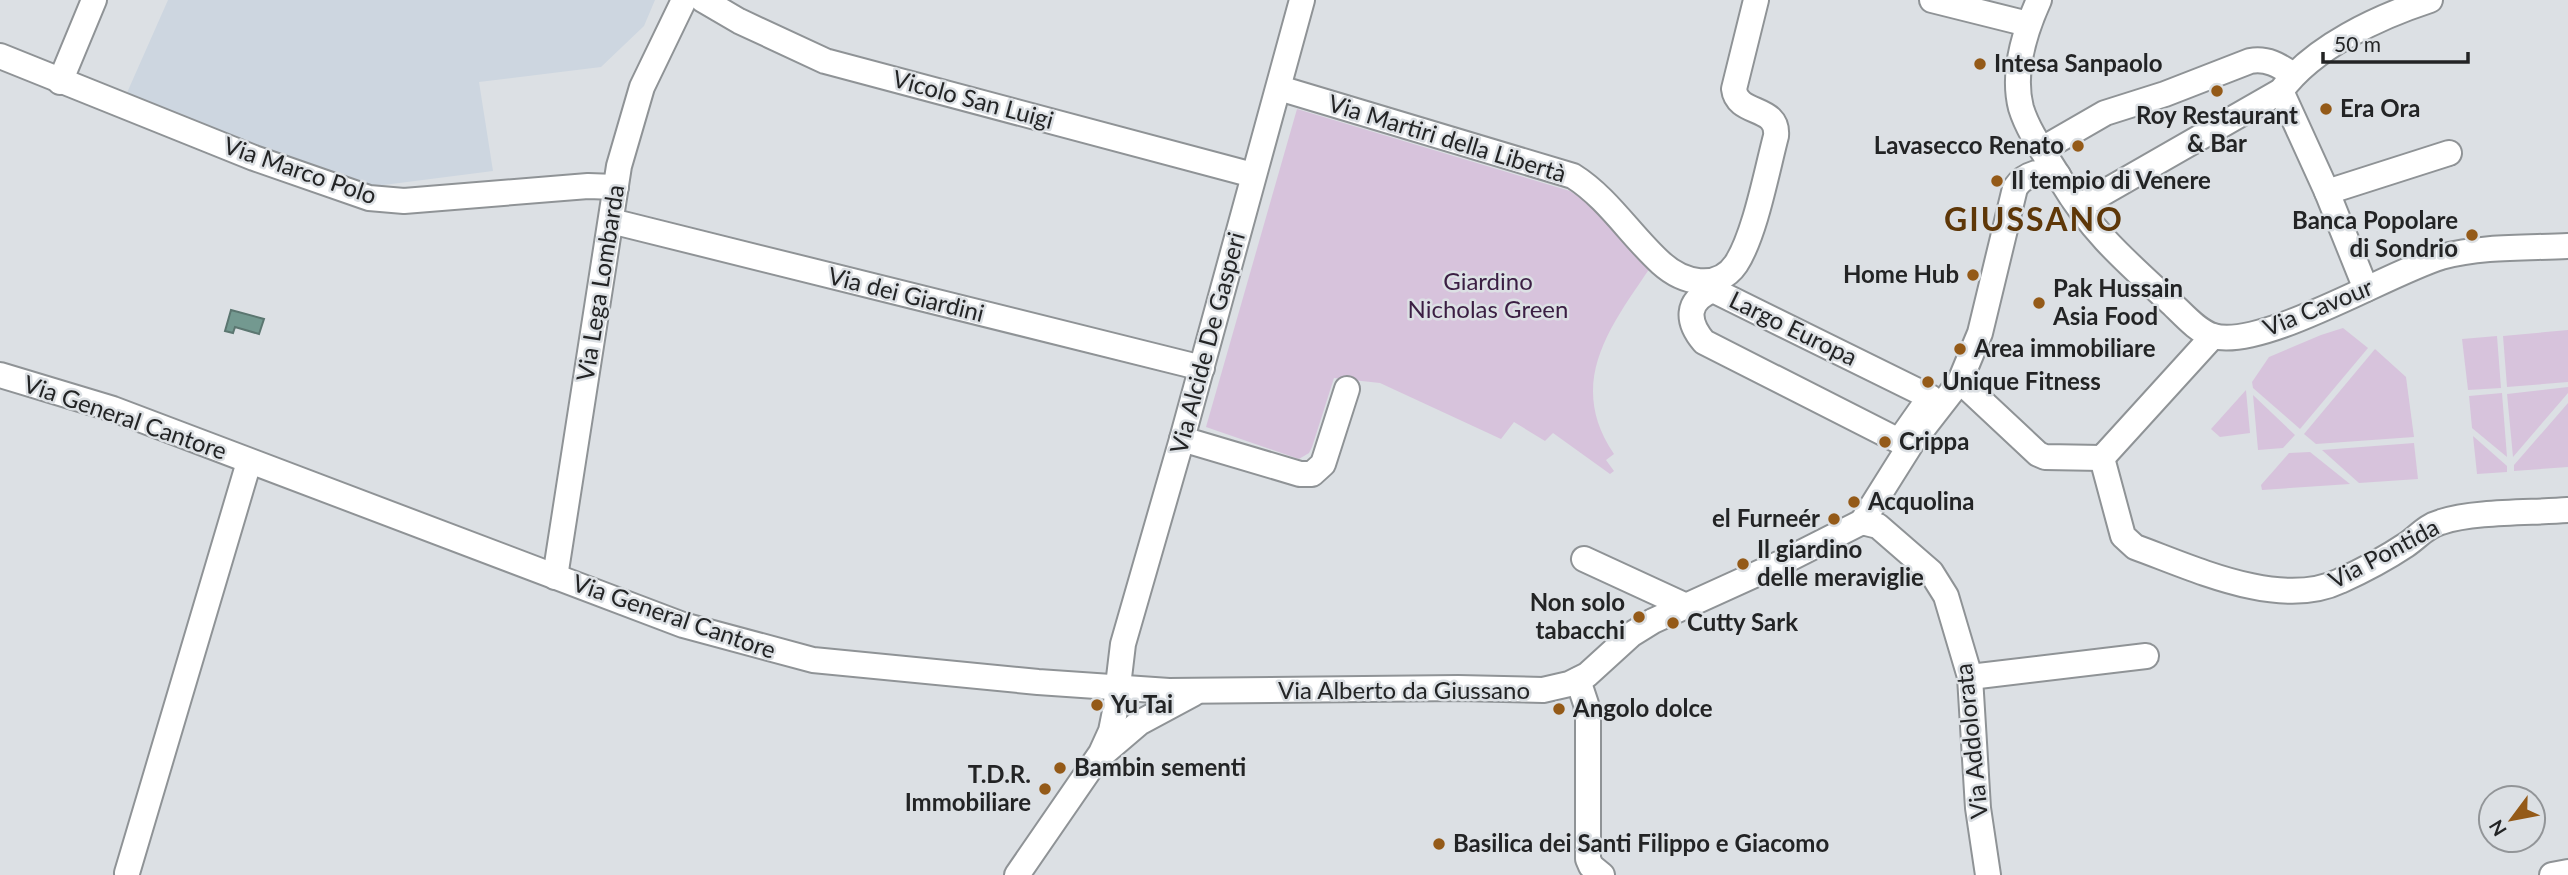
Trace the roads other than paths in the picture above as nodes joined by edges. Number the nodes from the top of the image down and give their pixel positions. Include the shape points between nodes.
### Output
1 (94, 0) edge
2 (684, 0) edge
3 (703, 0) edge
4 (1302, 0) edge
5 (1756, 0) edge
6 (1932, 0) edge
7 (2039, 0) edge
8 (2420, 3) edge
9 (2028, 24) junction
10 (0, 57) edge
11 (60, 82) junction
12 (2287, 83) junction
13 (1279, 88) junction
14 (2044, 147) junction
15 (2449, 153) dead end
16 (1253, 175) junction
17 (2058, 175) junction
18 (2021, 179) junction
19 (616, 187) junction
20 (2327, 192) junction
21 (2082, 205) junction
22 (611, 221) junction
23 (2101, 238) junction
24 (2568, 246) edge
25 (2366, 289) junction
26 (2213, 336) junction
27 (1202, 368) junction
28 (0, 375) edge
29 (1960, 381) junction
30 (1347, 389) dead end
31 (1182, 439) junction
32 (1899, 441) joint
33 (2102, 458) junction
34 (249, 462) junction
35 (2568, 510) edge
36 (1862, 522) junction
37 (1584, 559) dead end
38 (555, 577) junction
39 (1686, 606) junction
40 (2146, 656) dead end
41 (1970, 677) junction
42 (1578, 680) junction
43 (1119, 687) junction
44 (1200, 691) junction
45 (1097, 760) junction
46 (2568, 872) edge
47 (127, 873) dead end
48 (1017, 875) edge
49 (1602, 875) edge
50 (1988, 875) edge
51 (2552, 875) edge

1 - 11 street
2 - 19 street, Via Lega Lombarda via 635,104
3 - 16 street, Vicolo San Luigi via 825,61
4 - 13 street, Via Alcide De Gasperi
5 - 13 street, Via Martiri della Libertà via 1734,95 1742,104 1767,115 1777,127 1741,255 1726,274 1704,281 1681,278 1661,263 1573,176
6 - 9 street
7 - 9 street
8 - 12 street via 2323,51
9 - 14 street via 2020,73 2025,106
10 - 11 street, Via Marco Polo
11 - 19 street, Via Marco Polo via 254,158 380,200
12 - 14 street via 2272,62 2250,61 2105,113
12 - 20 street
12 - 21 street
13 - 16 street, Via Alcide De Gasperi
14 - 17 street
14 - 18 street
14 - 21 street
15 - 20 street
16 - 27 street, Via Alcide De Gasperi
17 - 18 street via 2037,172
17 - 23 street
18 - 29 street via 2012,195 1980,333
19 - 22 street, Via Lega Lombarda
20 - 25 street
21 - 23 street
22 - 27 street, Via dei Giardini
22 - 38 street, Via Lega Lombarda
23 - 26 street
24 - 25 street, Via Cavour via 2459,253
25 - 26 street, Via Cavour via 2250,335
26 - 33 street
27 - 31 street, Via Alcide De Gasperi
28 - 34 street, Via General Cantore via 113,409
29 - 33 street via 2038,454
29 - 36 street via 1910,444
30 - 31 street via 1323,464 1312,474
31 - 43 street, Via Alcide De Gasperi via 1123,644
32 - 32 street, Largo Europa via 1930,397 1713,290 1696,300 1692,327 1704,342
33 - 35 street, Via Pontida via 2128,542 2244,585 2265,588 2300,591 2339,582 2441,522
34 - 38 street, Via General Cantore
34 - 47 street, Via General Cantore
36 - 39 street, Via Alberto da Giussano
36 - 41 street, Via Addolorata via 1878,526 1931,572 1946,596
37 - 39 street
38 - 43 street, Via General Cantore via 683,625 813,660
39 - 42 street, Via Alberto da Giussano via 1632,634
40 - 41 street
41 - 50 street, Via Addolorata via 1978,808
42 - 44 street, Via Alberto da Giussano via 1533,691
42 - 49 street via 1588,717 1588,859
43 - 44 street, Via Alberto da Giussano
43 - 45 street, Via Alberto da Giussano via 1111,731
44 - 45 street, Via Alberto da Giussano via 1139,723
45 - 48 street, Via Alberto da Giussano
46 - 51 street

